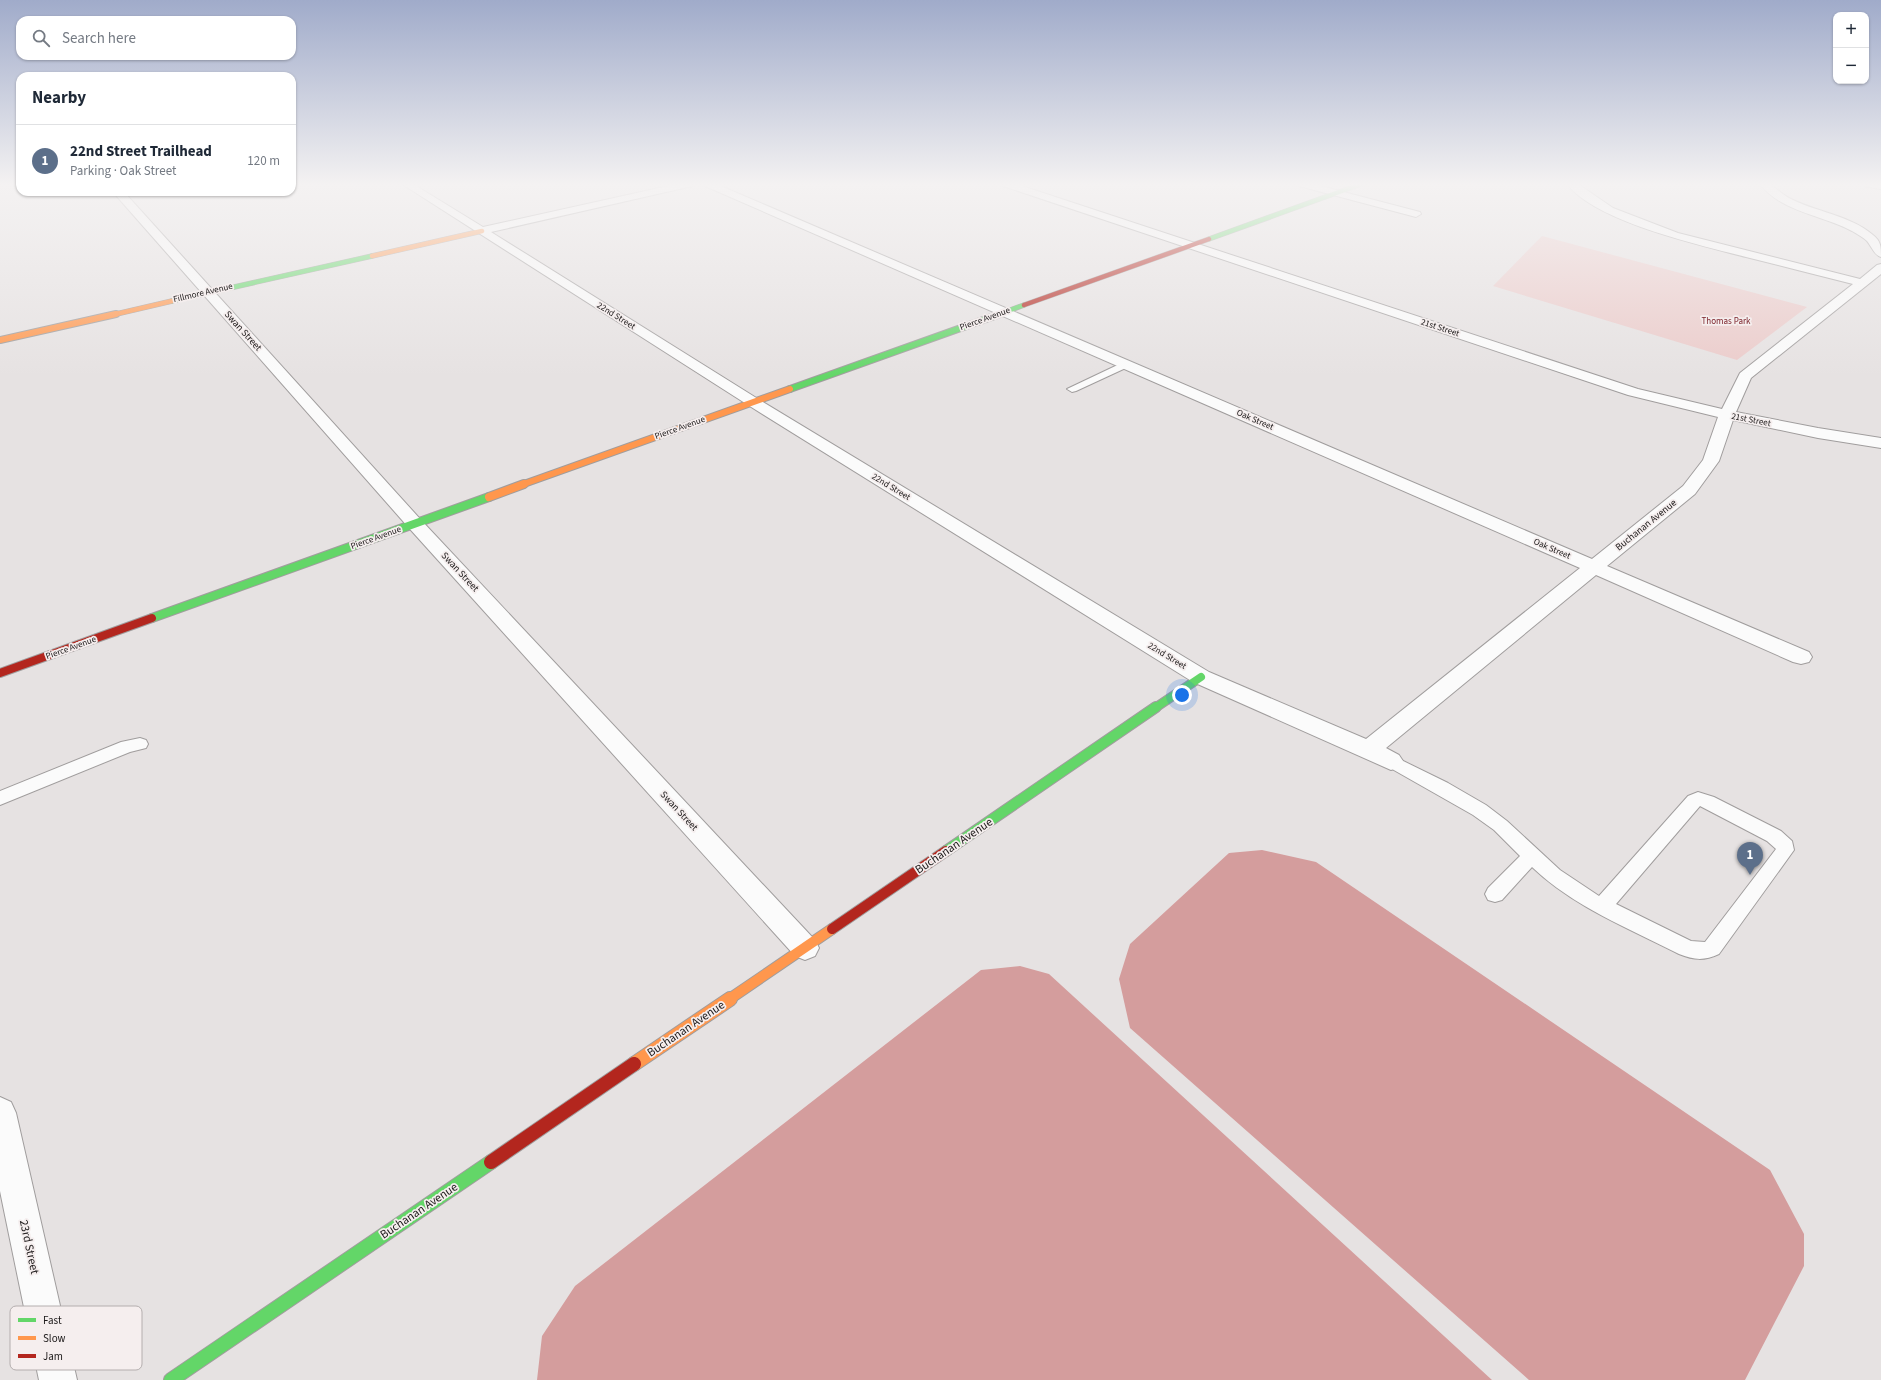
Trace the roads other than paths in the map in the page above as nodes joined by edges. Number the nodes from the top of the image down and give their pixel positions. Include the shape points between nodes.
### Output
1 (169, 248) edge
2 (404, 248) edge
3 (510, 248) edge
4 (857, 248) edge
5 (1182, 248) edge
6 (1201, 248) edge
7 (1726, 248) edge
8 (1881, 268) edge
9 (1862, 283) junction
10 (208, 292) junction
11 (1004, 312) junction
12 (0, 340) edge
13 (1126, 364) junction
14 (1072, 389) dead end
15 (753, 402) junction
16 (1727, 415) junction
17 (1881, 443) edge
18 (415, 524) junction
19 (1594, 567) junction
20 (1800, 657) dead end
21 (0, 673) edge
22 (1201, 677) junction
23 (140, 744) dead end
24 (1369, 749) junction
25 (1391, 761) joint
26 (0, 798) edge
27 (1532, 855) junction
28 (1495, 894) dead end
29 (1602, 905) junction
30 (805, 948) junction
31 (0, 1113) edge
32 (42, 1306) edge
33 (56, 1370) edge
34 (58, 1380) edge
35 (171, 1380) edge

1 - 10 street, Swan Street
2 - 10 street, Fillmore Avenue
3 - 15 street, 22nd Street
4 - 11 street, Oak Street
5 - 11 street, Pierce Avenue
6 - 16 street, 21st Street via 1633,392
7 - 9 street
8 - 9 street, Buchanan Avenue
9 - 16 street, Buchanan Avenue via 1745,376
10 - 12 street, Fillmore Avenue
10 - 18 street, Swan Street
11 - 13 street, Oak Street
11 - 15 street, Pierce Avenue
13 - 14 lane
13 - 19 street, Oak Street
15 - 18 street, Pierce Avenue
15 - 22 street, 22nd Street
16 - 17 street, 21st Street
16 - 19 street, Buchanan Avenue via 1710,461 1689,490
18 - 21 street, Pierce Avenue
18 - 30 street, Swan Street
19 - 20 street, Oak Street
19 - 24 street, Buchanan Avenue
22 - 24 street, 22nd Street
22 - 30 street, Buchanan Avenue
23 - 26 lane via 127,746
24 - 25 street, 22nd Street
25 - 27 lane via 1491,818
27 - 28 lane
27 - 29 lane via 1563,882
29 - 29 lane via 1686,948 1705,951 1712,948 1785,850 1785,846 1774,836 1698,799
30 - 35 street, Buchanan Avenue
31 - 32 street, 23rd Street
33 - 34 street, 23rd Street

